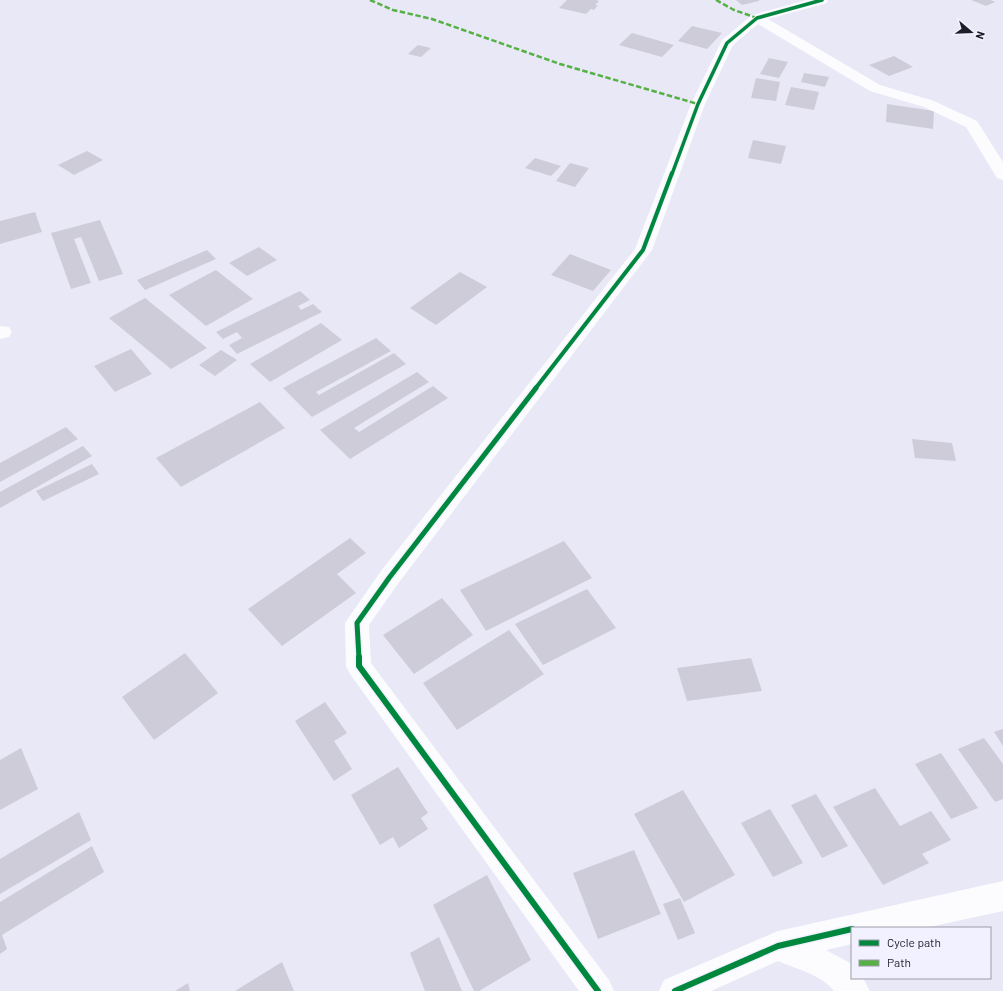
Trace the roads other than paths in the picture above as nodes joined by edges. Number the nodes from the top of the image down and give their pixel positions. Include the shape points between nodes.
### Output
1 (822, 0) edge
2 (757, 18) junction
3 (1003, 175) edge
4 (1003, 896) edge
5 (863, 927) edge
6 (851, 929) edge
7 (778, 946) junction
8 (598, 991) edge
9 (675, 991) edge
10 (854, 991) edge

1 - 2 street
2 - 3 street via 875,88 929,104 972,124
2 - 8 street via 727,43 698,104 643,250 357,623 359,666
4 - 5 street
6 - 7 street
7 - 9 street
7 - 10 street via 830,968 841,975

